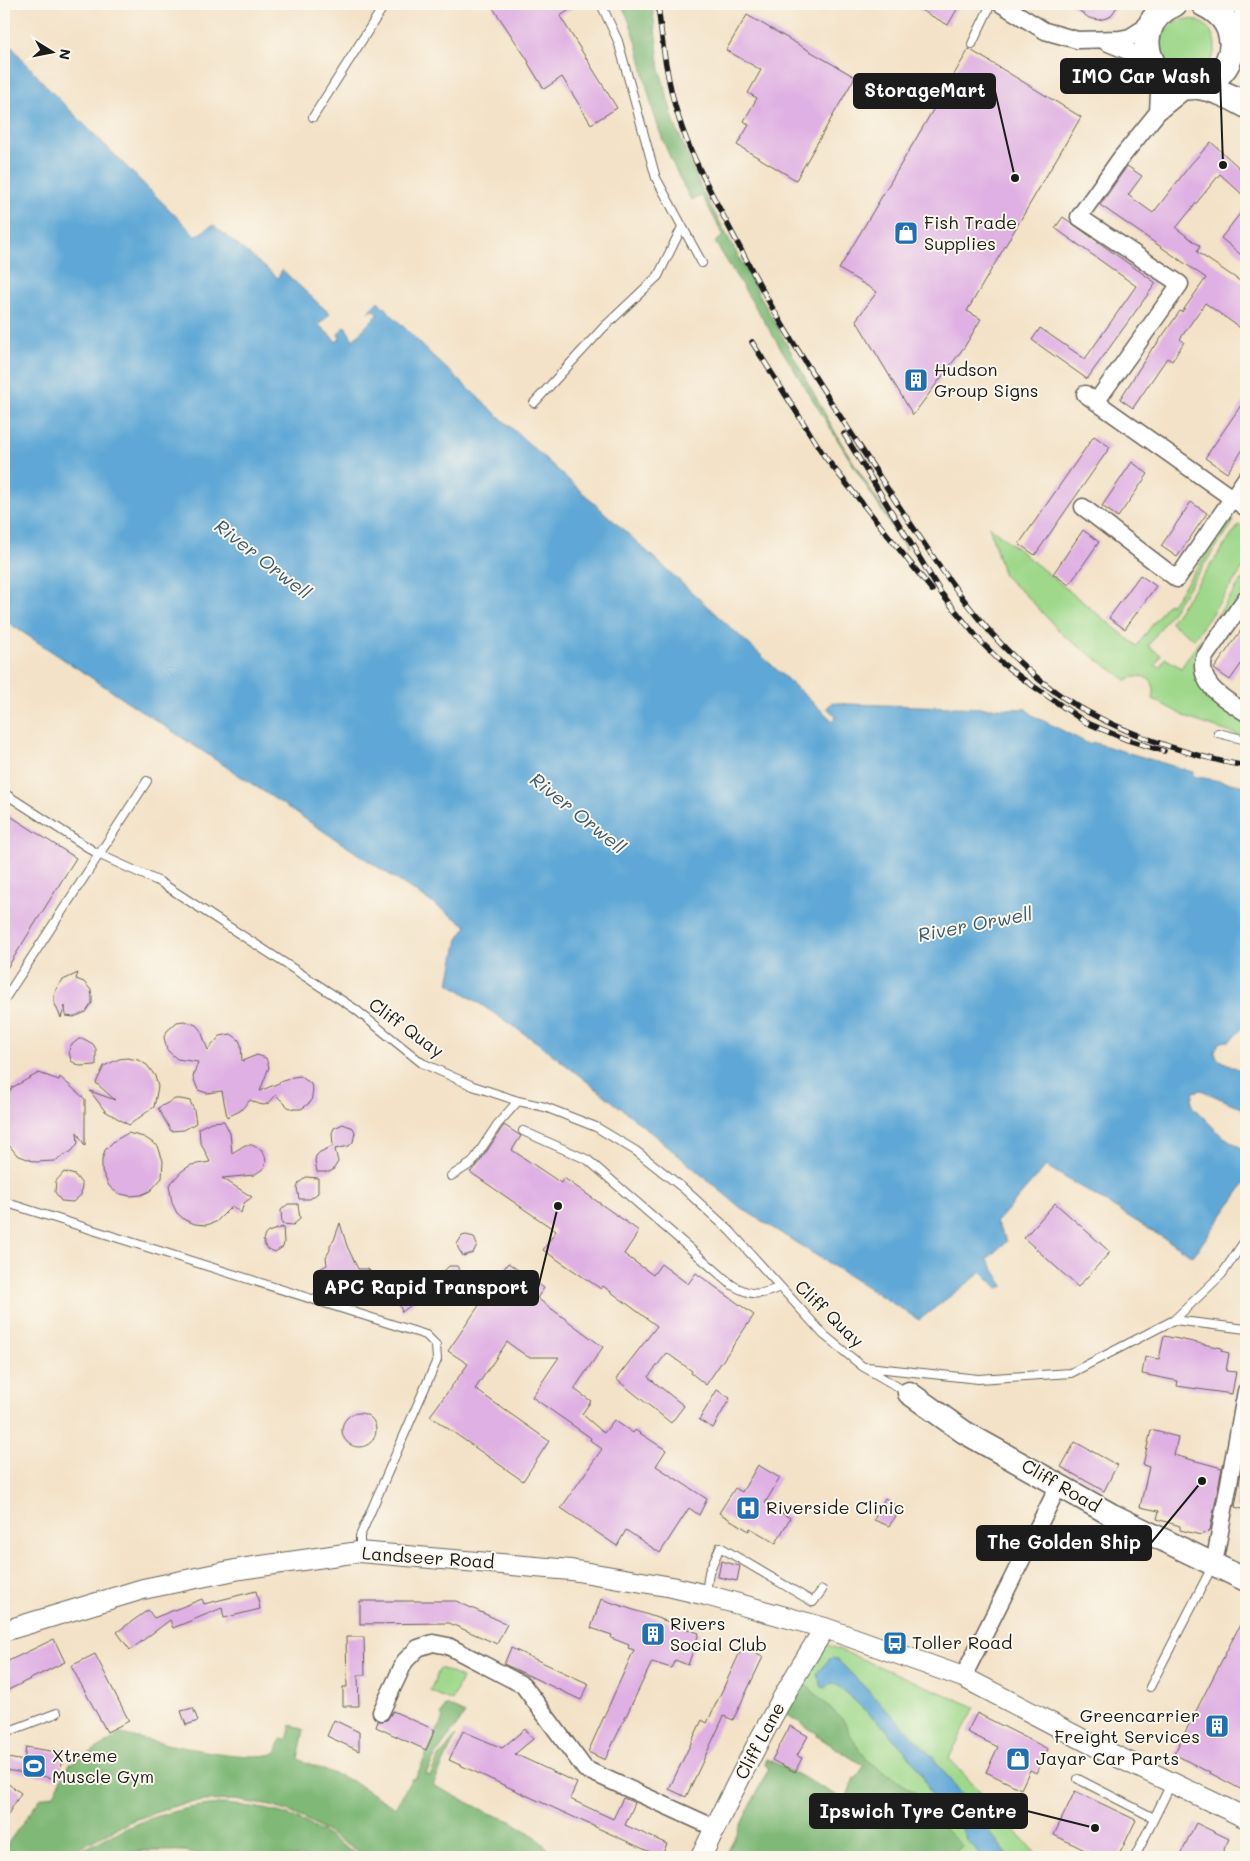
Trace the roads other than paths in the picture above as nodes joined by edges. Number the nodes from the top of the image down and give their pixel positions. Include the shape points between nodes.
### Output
1 (385, 4) edge
2 (601, 4) edge
3 (991, 4) edge
4 (1001, 4) edge
5 (1236, 4) edge
6 (1208, 5) edge
7 (1246, 10) edge
8 (1161, 11) edge
9 (1102, 40) junction
10 (972, 44) dead end
11 (1231, 48) junction
12 (1153, 63) junction
13 (1192, 86) junction
14 (1246, 95) edge
15 (1246, 105) edge
16 (1158, 112) junction
17 (313, 117) dead end
18 (682, 227) junction
19 (702, 264) dead end
20 (534, 403) dead end
21 (1246, 478) edge
22 (1240, 503) edge
23 (1083, 507) dead end
24 (1246, 598) edge
25 (1246, 713) edge
26 (1218, 733) dead end
27 (1246, 740) edge
28 (147, 781) dead end
29 (4, 793) edge
30 (98, 854) junction
31 (4, 1000) edge
32 (518, 1101) junction
33 (522, 1130) dead end
34 (451, 1176) dead end
35 (4, 1202) edge
36 (1246, 1239) edge
37 (780, 1287) junction
38 (1174, 1320) junction
39 (1246, 1329) edge
40 (862, 1366) junction
41 (1246, 1391) edge
42 (909, 1393) joint
43 (1058, 1485) junction
44 (360, 1552) junction
45 (1214, 1564) junction
46 (1246, 1580) edge
47 (822, 1590) dead end
48 (706, 1595) junction
49 (825, 1628) junction
50 (4, 1631) edge
51 (963, 1677) junction
52 (1150, 1687) dead end
53 (380, 1712) dead end
54 (57, 1713) dead end
55 (4, 1734) edge
56 (1078, 1780) dead end
57 (1172, 1782) junction
58 (1154, 1818) junction
59 (1246, 1818) edge
60 (715, 1828) junction
61 (701, 1857) edge
62 (1135, 1857) edge

1 - 17 lane
2 - 18 lane via 618,41 656,178
3 - 10 lane
4 - 9 street via 1045,31 1077,40
5 - 6 street
6 - 11 main road via 1226,22
7 - 11 street via 1238,22
8 - 9 street via 1130,37
8 - 12 main road via 1147,36
9 - 12 street
11 - 13 main road via 1226,65 1218,75 1208,82
11 - 14 main road
12 - 13 main road via 1176,84
12 - 16 street
13 - 15 main road via 1213,88
13 - 16 street
16 - 22 street via 1079,217 1180,284 1090,398
18 - 19 lane
18 - 20 lane via 658,276 603,328
21 - 22 street
22 - 23 street via 1177,579
24 - 25 street via 1202,665 1209,686
26 - 27 lane
28 - 30 lane
29 - 30 lane, Cliff Quay
30 - 31 lane
30 - 32 lane, Cliff Quay via 160,882 355,1009 422,1063 473,1086
32 - 34 lane via 497,1125 472,1163
32 - 37 lane, Cliff Quay via 596,1127 636,1151 684,1188 730,1231
33 - 37 lane, Cliff Quay via 588,1160 732,1285 746,1293 766,1294
35 - 44 lane via 426,1335 436,1345 437,1360 360,1536
36 - 38 lane via 1222,1274
37 - 40 lane, Cliff Quay via 824,1335
38 - 39 lane
38 - 40 lane via 1071,1373 978,1379
40 - 42 lane, Cliff Quay
41 - 45 street
42 - 43 main road, Cliff Road via 964,1432
43 - 45 main road, Cliff Road
43 - 51 street
44 - 48 street, Landseer Road via 571,1570
44 - 50 street, Landseer Road via 240,1569 143,1589
45 - 46 main road, Cliff Road
45 - 52 lane
47 - 48 lane via 813,1602 720,1548 709,1572
48 - 49 street, Landseer Road
49 - 51 street, Landseer Road
49 - 60 street, Cliff Lane via 775,1711
51 - 57 street, Landseer Road
53 - 60 street via 405,1661 418,1648 433,1644 448,1646 523,1685 585,1769
54 - 55 lane
56 - 58 lane
57 - 58 lane
57 - 59 street, Landseer Road
58 - 62 lane
60 - 61 street, Cliff Lane

